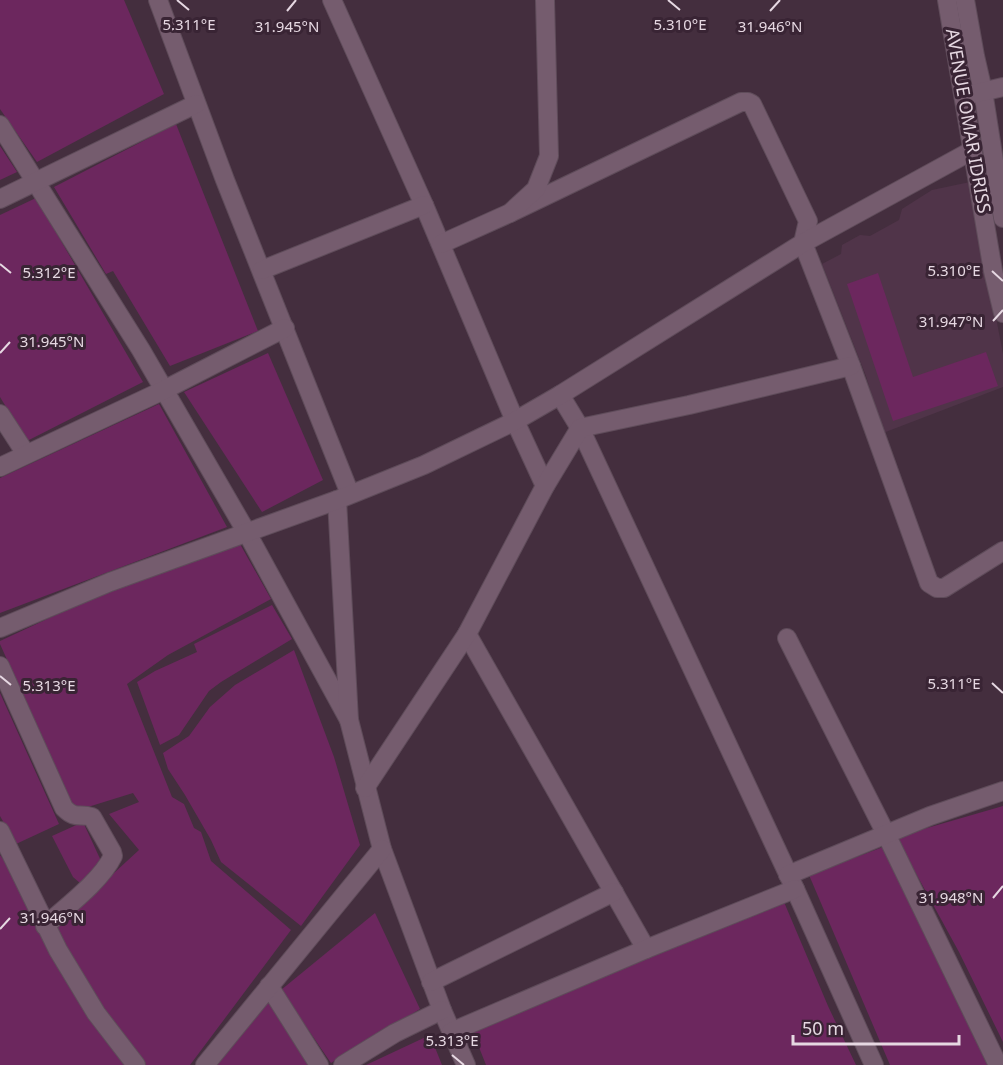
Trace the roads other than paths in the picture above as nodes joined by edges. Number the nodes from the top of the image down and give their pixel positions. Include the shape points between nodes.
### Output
1 (158, 0) edge
2 (332, 0) edge
3 (545, 0) edge
4 (947, 0) edge
5 (965, 0) edge
6 (1003, 87) edge
7 (983, 91) junction
8 (963, 97) junction
9 (196, 104) junction
10 (0, 125) edge
11 (973, 150) junction
12 (36, 182) junction
13 (0, 199) edge
14 (424, 205) junction
15 (510, 213) junction
16 (1003, 218) edge
17 (803, 243) junction
18 (441, 244) junction
19 (262, 270) junction
20 (1003, 313) edge
21 (285, 328) junction
22 (851, 366) junction
23 (164, 390) junction
24 (560, 395) junction
25 (0, 414) edge
26 (515, 421) junction
27 (580, 428) junction
28 (26, 454) junction
29 (0, 467) edge
30 (545, 486) junction
31 (344, 497) junction
32 (247, 533) junction
33 (1003, 551) edge
34 (0, 628) edge
35 (467, 634) junction
36 (788, 638) dead end
37 (0, 666) edge
38 (349, 720) junction
39 (365, 788) junction
40 (1003, 791) edge
41 (0, 831) edge
42 (886, 834) junction
43 (382, 849) junction
44 (791, 882) junction
45 (614, 892) junction
46 (45, 926) junction
47 (646, 949) junction
48 (431, 981) junction
49 (269, 986) junction
50 (442, 1010) junction
51 (451, 1032) junction
52 (136, 1065) edge
53 (205, 1065) edge
54 (319, 1065) edge
55 (343, 1065) edge
56 (466, 1065) edge
57 (874, 1065) edge
58 (998, 1065) edge

1 - 9 street
2 - 14 street
3 - 15 street via 549,156 536,189
4 - 8 street, AVENUE OMAR IDRISS
5 - 7 street
6 - 7 street
7 - 8 street
7 - 16 street
8 - 11 street, AVENUE OMAR IDRISS
9 - 12 street
9 - 19 street
10 - 12 street
11 - 17 street
11 - 20 street, AVENUE OMAR IDRISS
12 - 13 street
12 - 23 street
14 - 18 street
14 - 19 street
15 - 17 street via 745,102 755,109 808,221
15 - 18 street
17 - 22 street
17 - 24 street
18 - 26 street
19 - 21 street
21 - 23 street
21 - 31 street
22 - 27 street
22 - 33 street via 929,583 944,588
23 - 28 street
23 - 32 street
24 - 26 street
24 - 27 street
25 - 28 street
26 - 30 street
26 - 31 street via 424,465
27 - 30 street
27 - 44 street
28 - 29 street
30 - 35 street
31 - 32 street
31 - 38 street
32 - 34 street via 110,582
32 - 38 street
35 - 39 street
35 - 45 street
36 - 42 street
37 - 46 street via 64,808 78,817 92,817 113,856 93,882
38 - 39 street
39 - 43 street
40 - 42 street
41 - 46 street
42 - 44 street
42 - 58 street
43 - 48 street
43 - 49 street
44 - 47 street
44 - 57 street
45 - 47 street
45 - 48 street
46 - 52 street via 96,1012
47 - 51 street
48 - 50 street
49 - 53 street
49 - 54 street
50 - 51 street
50 - 55 street
51 - 56 street

